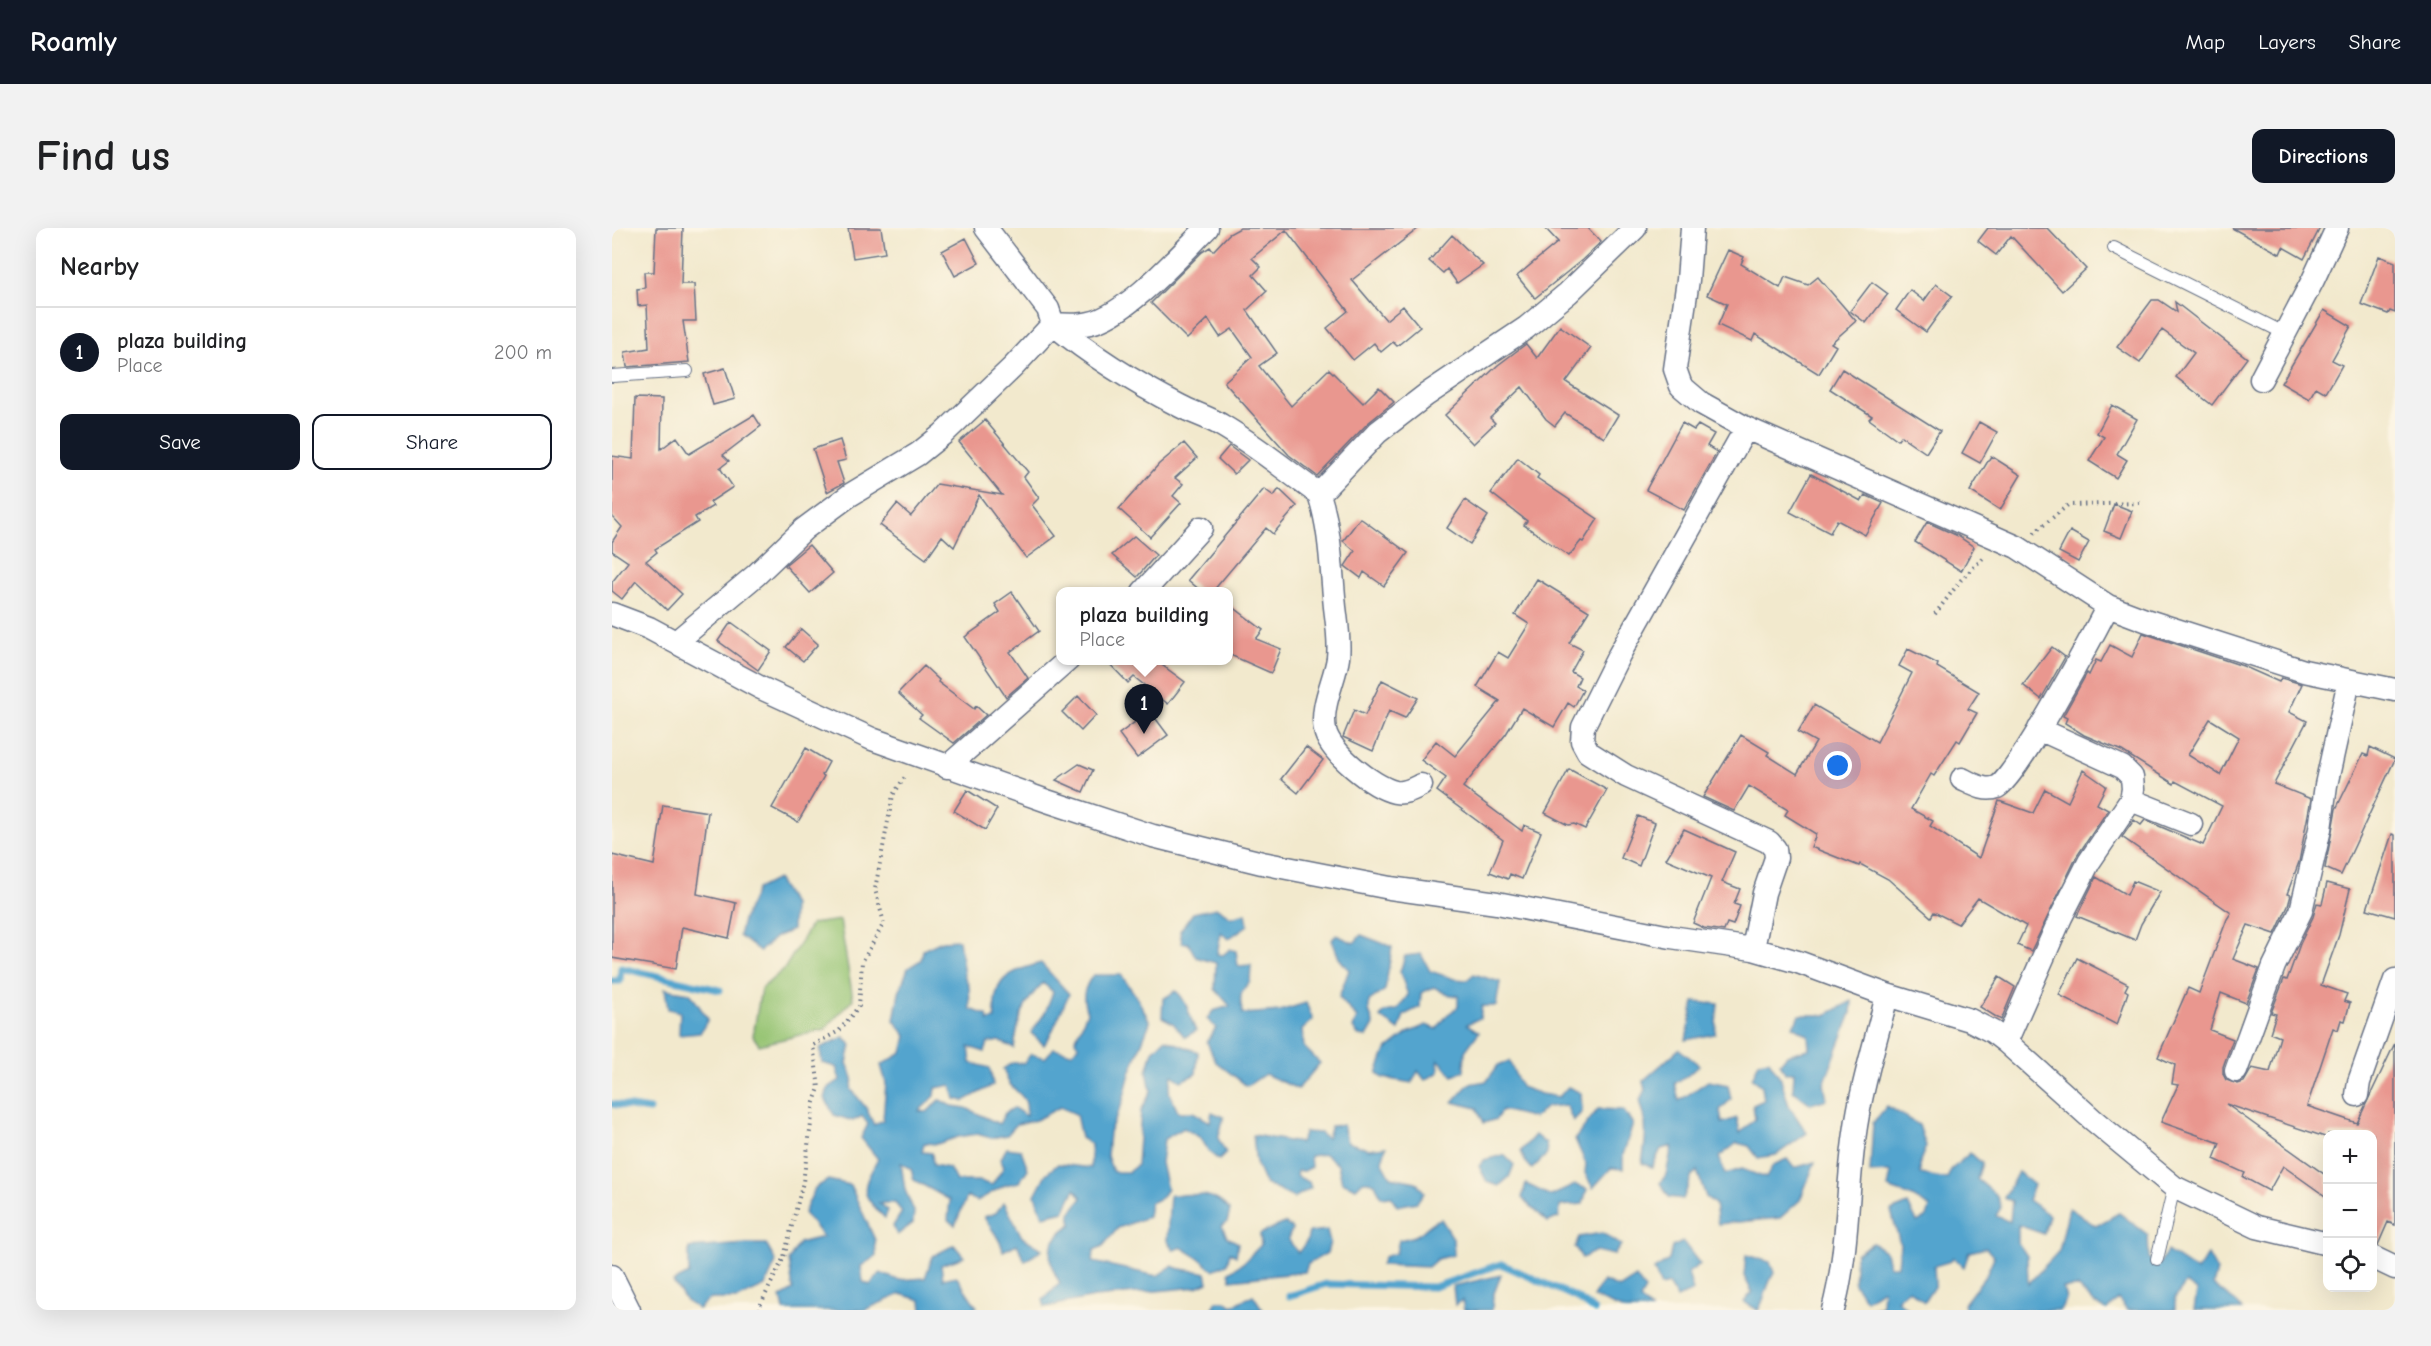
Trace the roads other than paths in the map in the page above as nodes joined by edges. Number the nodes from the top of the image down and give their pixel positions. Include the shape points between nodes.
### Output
1 (986, 228) edge
2 (1207, 228) edge
3 (1635, 228) edge
4 (1692, 228) edge
5 (2337, 228) edge
6 (2114, 248) dead end
7 (1053, 324) junction
8 (2286, 334) junction
9 (687, 371) dead end
10 (612, 376) edge
11 (2261, 379) dead end
12 (1746, 428) junction
13 (1319, 494) junction
14 (1201, 528) dead end
15 (1147, 587) edge
16 (2108, 606) junction
17 (612, 614) edge
18 (676, 642) junction
19 (1062, 665) edge
20 (2349, 681) junction
21 (2395, 690) edge
22 (2039, 729) junction
23 (948, 767) junction
24 (1962, 779) dead end
25 (1421, 785) dead end
26 (2131, 800) junction
27 (2191, 824) dead end
28 (1753, 949) junction
29 (2395, 980) edge
30 (1887, 995) junction
31 (2006, 1042) junction
32 (2236, 1071) dead end
33 (2357, 1095) dead end
34 (2174, 1187) junction
35 (2323, 1243) edge
36 (2157, 1259) dead end
37 (2377, 1259) edge
38 (2395, 1268) edge
39 (612, 1275) edge
40 (629, 1310) edge
41 (1833, 1310) edge

1 - 7 street via 1048,309
2 - 7 street via 1111,315 1091,323
3 - 13 street via 1526,328 1378,432
4 - 12 street via 1676,369 1682,386 1701,403
5 - 8 street
6 - 8 lane
7 - 13 street via 1140,384 1220,424
7 - 18 street via 943,434 804,529
8 - 11 street
9 - 10 lane
12 - 16 street via 2009,543
12 - 28 street via 1619,655 1583,727 1582,741 1588,752 1626,776 1769,842 1775,849
13 - 25 street via 1330,541 1339,637 1325,730 1344,760 1375,782 1395,792 1408,792
14 - 15 street
16 - 20 street via 2304,671
16 - 22 street
17 - 18 street
18 - 23 street via 826,719
19 - 23 street
20 - 21 street
20 - 32 street via 2301,911 2274,966
22 - 24 street via 2006,781 1984,788
22 - 26 street via 2122,767 2132,777
23 - 28 street via 1153,836 1262,863
26 - 27 street
26 - 31 street via 2089,862
28 - 30 street
29 - 33 street
30 - 31 street via 1970,1020
30 - 41 street via 1855,1131 1848,1228
31 - 34 street
34 - 35 street via 2257,1227
34 - 36 lane
37 - 38 street
39 - 40 street

